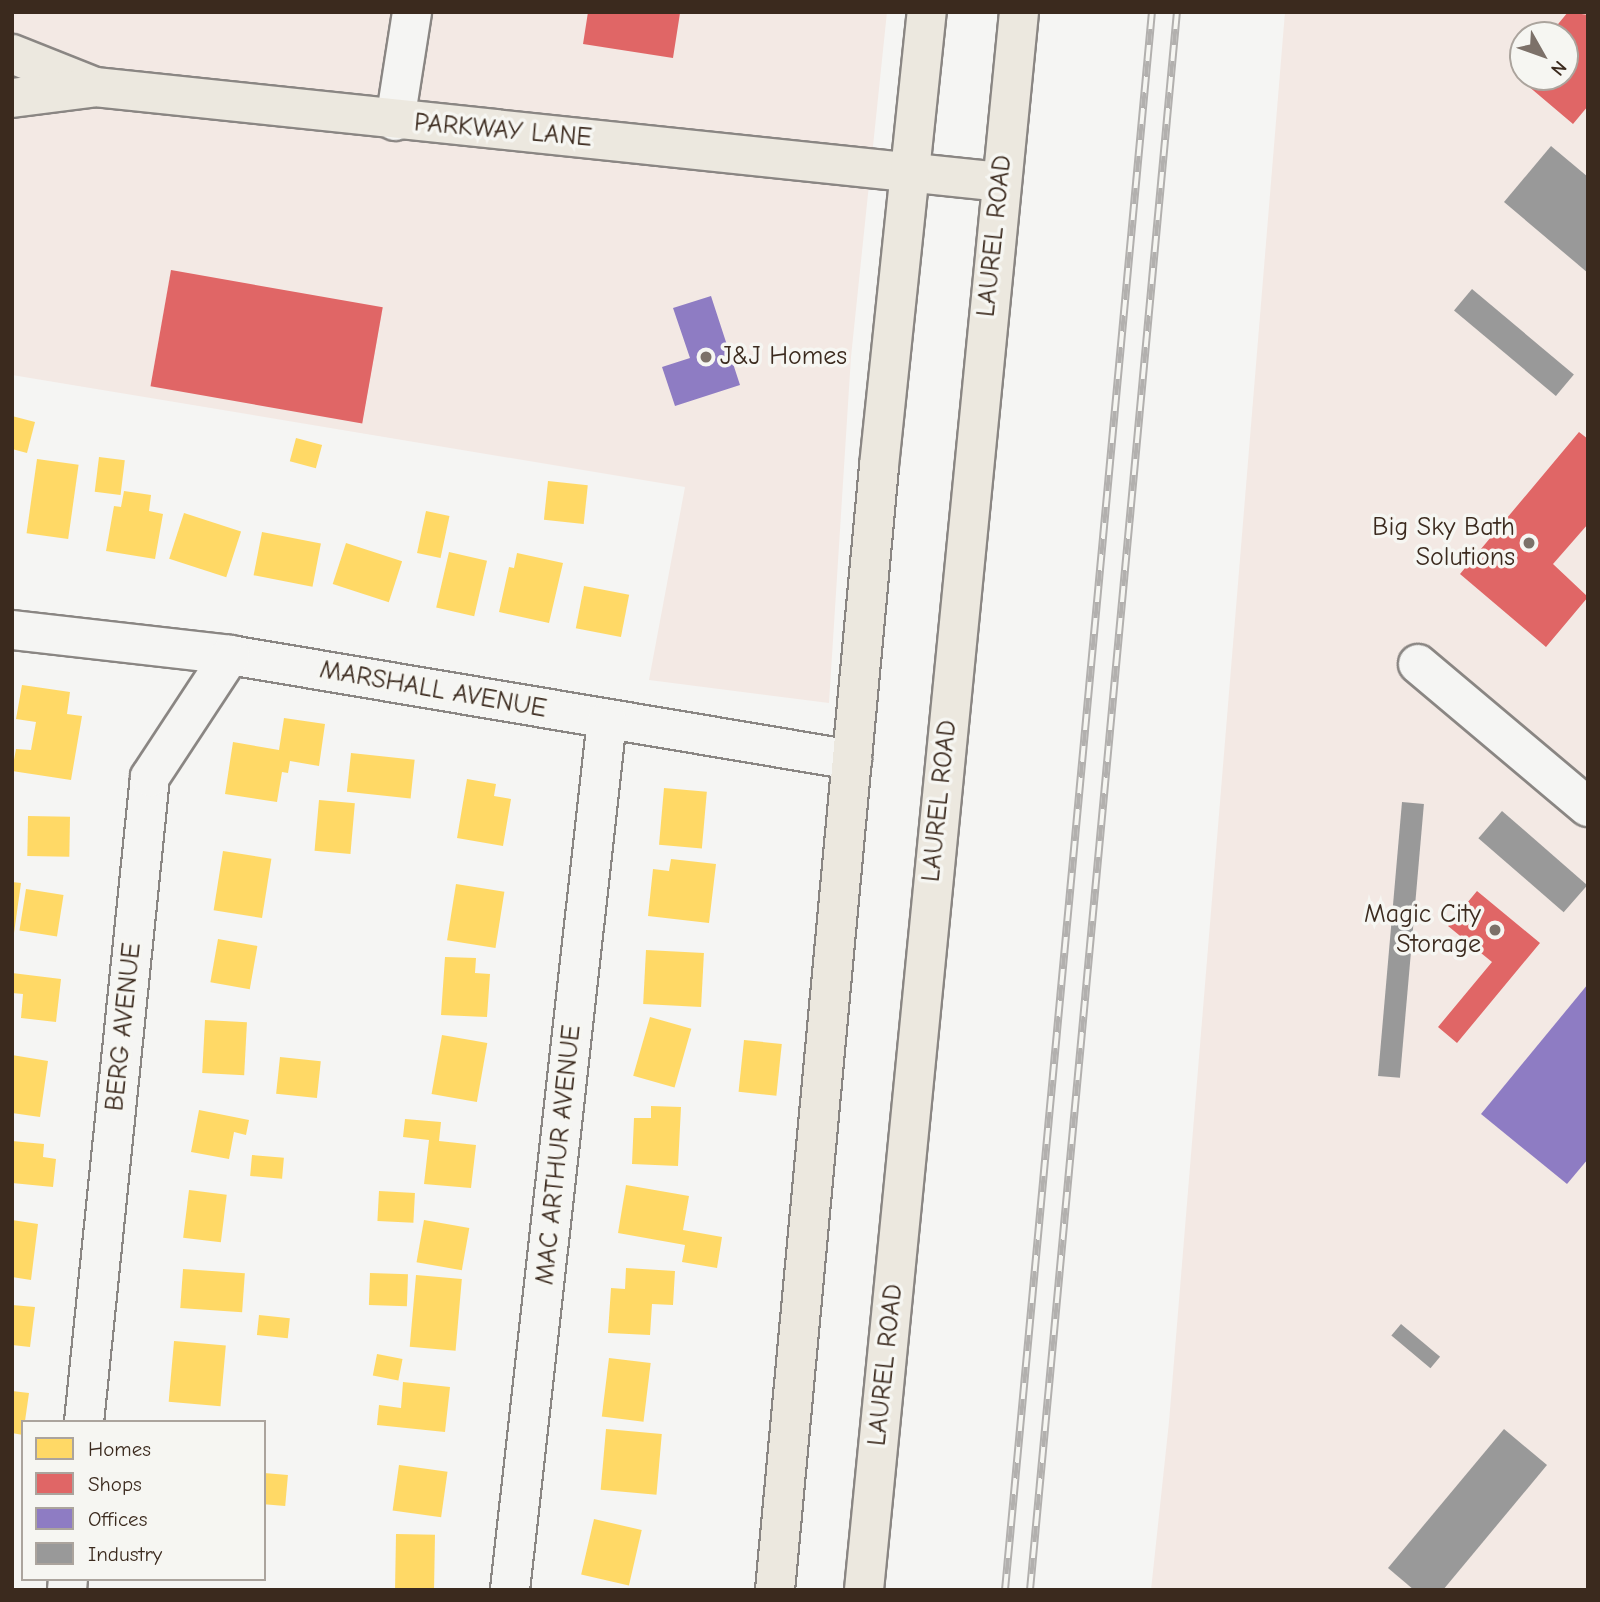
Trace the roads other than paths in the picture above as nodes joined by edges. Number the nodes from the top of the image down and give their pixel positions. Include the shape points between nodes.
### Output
1 (412, 12) edge
2 (927, 12) edge
3 (1019, 12) edge
4 (12, 54) edge
5 (95, 87) junction
6 (12, 98) edge
7 (395, 121) junction
8 (908, 169) junction
9 (1000, 182) junction
10 (12, 629) edge
11 (230, 655) junction
12 (1418, 664) dead end
13 (607, 720) junction
14 (852, 760) junction
15 (1588, 807) edge
16 (84, 1420) edge
17 (510, 1590) edge
18 (775, 1590) edge
19 (864, 1590) edge

1 - 7 street
2 - 8 main road
3 - 9 main road, LAUREL ROAD
4 - 5 main road, PARKWAY LANE
5 - 6 main road
5 - 7 main road, PARKWAY LANE
7 - 8 main road, PARKWAY LANE
8 - 9 main road, PARKWAY LANE
8 - 14 main road
9 - 19 main road, LAUREL ROAD
10 - 11 street, MARSHALL AVENUE
11 - 13 street, MARSHALL AVENUE
11 - 16 street, BERG AVENUE via 150,777
12 - 15 street
13 - 14 street, MARSHALL AVENUE
13 - 17 street, MAC ARTHUR AVENUE
14 - 18 main road

